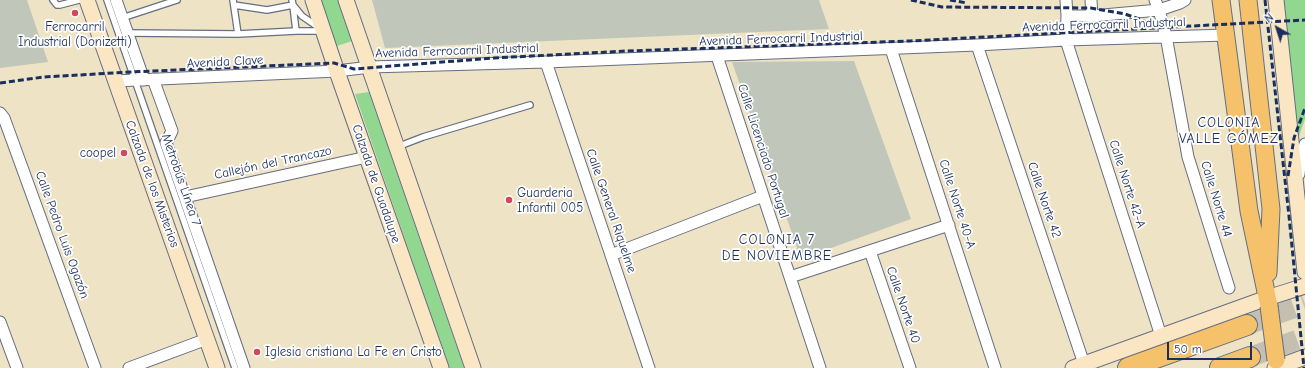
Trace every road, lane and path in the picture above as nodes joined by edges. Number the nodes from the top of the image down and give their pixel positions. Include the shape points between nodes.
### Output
1 (53, 0) edge
2 (79, 0) edge
3 (87, 0) edge
4 (107, 0) edge
5 (116, 0) edge
6 (177, 0) edge
7 (313, 0) edge
8 (346, 0) edge
9 (1066, 0) edge
10 (1091, 0) edge
11 (1185, 0) edge
12 (1221, 0) edge
13 (1248, 0) edge
14 (1276, 0) edge
15 (234, 2) edge
16 (292, 3) edge
17 (1157, 5) edge
18 (1068, 16) junction
19 (1092, 16) junction
20 (122, 18) junction
21 (296, 30) junction
22 (324, 32) junction
23 (128, 33) junction
24 (238, 34) junction
25 (1226, 35) junction
26 (1166, 36) junction
27 (1066, 40) junction
28 (977, 45) junction
29 (891, 49) junction
30 (717, 56) junction
31 (546, 62) junction
32 (370, 67) junction
33 (337, 71) junction
34 (144, 80) junction
35 (116, 81) junction
36 (530, 105) dead end
37 (0, 113) edge
38 (1305, 144) edge
39 (397, 147) junction
40 (367, 157) junction
41 (1297, 191) junction
42 (763, 196) junction
43 (185, 197) junction
44 (948, 225) junction
45 (870, 251) junction
46 (611, 255) junction
47 (1305, 272) edge
48 (790, 277) junction
49 (1305, 286) edge
50 (1229, 288) dead end
51 (1268, 302) junction
52 (0, 322) edge
53 (1247, 325) tunnel mouth
54 (1161, 336) junction
55 (207, 339) junction
56 (1250, 357) tunnel mouth
57 (1305, 357) edge
58 (1078, 366) edge
59 (1276, 366) edge
60 (17, 368) edge
61 (95, 368) edge
62 (129, 368) edge
63 (217, 368) edge
64 (235, 368) edge
65 (244, 368) edge
66 (441, 368) edge
67 (473, 368) edge
68 (649, 368) edge
69 (820, 368) edge
70 (910, 368) edge
71 (995, 368) edge
72 (1128, 368) edge
73 (1220, 368) edge

1 - 2 lane via 60,5
3 - 35 main road, Calzada de los Misterios
4 - 34 lane, Metrobús Línea 7
5 - 20 street, Calzada de los Misterios
6 - 20 lane
7 - 22 main road, Calzada de Guadalupe
8 - 32 main road
9 - 18 street
10 - 19 street
11 - 17 street, Avenida Ferrocarril Industrial via 1180,3
12 - 25 main road
13 - 51 main road via 1271,209
14 - 41 main road
15 - 16 lane via 266,10
15 - 24 lane
16 - 21 lane
16 - 22 lane via 302,16
17 - 19 street, Avenida Ferrocarril Industrial
17 - 26 street, Calle Norte 44
18 - 19 street, Avenida Ferrocarril Industrial
18 - 27 street
20 - 23 street, Calzada de los Misterios
21 - 22 lane
21 - 24 lane
22 - 33 main road, Calzada de Guadalupe
23 - 24 lane
23 - 34 street, Calzada de los Misterios
25 - 26 street, Avenida Ferrocarril Industrial
25 - 51 main road via 1249,211
26 - 27 street, Avenida Ferrocarril Industrial
26 - 50 street, Calle Norte 44 via 1188,157
27 - 28 street, Avenida Ferrocarril Industrial
27 - 54 street, Calle Norte 42-A
28 - 29 street, Avenida Ferrocarril Industrial
28 - 58 street, Calle Norte 42
29 - 30 street, Avenida Ferrocarril Industrial
29 - 44 street, Calle Norte 40-A
30 - 31 street, Avenida Ferrocarril Industrial
30 - 42 street, Calle Licenciado Portugal
31 - 32 street, Avenida Ferrocarril Industrial
31 - 46 street, Calle General Riquelme
32 - 33 street, Avenida Ferrocarril Industrial
32 - 39 main road
33 - 34 street, Avenida Clave
33 - 40 main road, Calzada de Guadalupe
34 - 35 street, Avenida Clave
34 - 43 street, Calzada de los Misterios via 172,131 166,143
34 - 64 lane, Metrobús Línea 7
35 - 55 main road, Calzada de los Misterios
36 - 39 lane
37 - 61 street, Calle Pedro Luis Ogazón via 4,118
38 - 41 street
39 - 67 main road
40 - 43 street, Callejón del Trancazo
40 - 66 main road, Calzada de Guadalupe
41 - 47 main road
42 - 46 street
42 - 48 street, Calle Licenciado Portugal
43 - 65 street, Calzada de los Misterios
44 - 45 street
44 - 71 street, Calle Norte 40-A
45 - 48 street
45 - 70 street, Calle Norte 40
46 - 68 street, Calle General Riquelme
48 - 69 street, Calle Licenciado Portugal
49 - 51 main road
51 - 54 main road
51 - 59 main road, bridge
52 - 60 street
53 - 72 highway
54 - 58 main road
55 - 62 street
55 - 63 main road, Calzada de los Misterios
56 - 73 highway
57 - 59 main road

